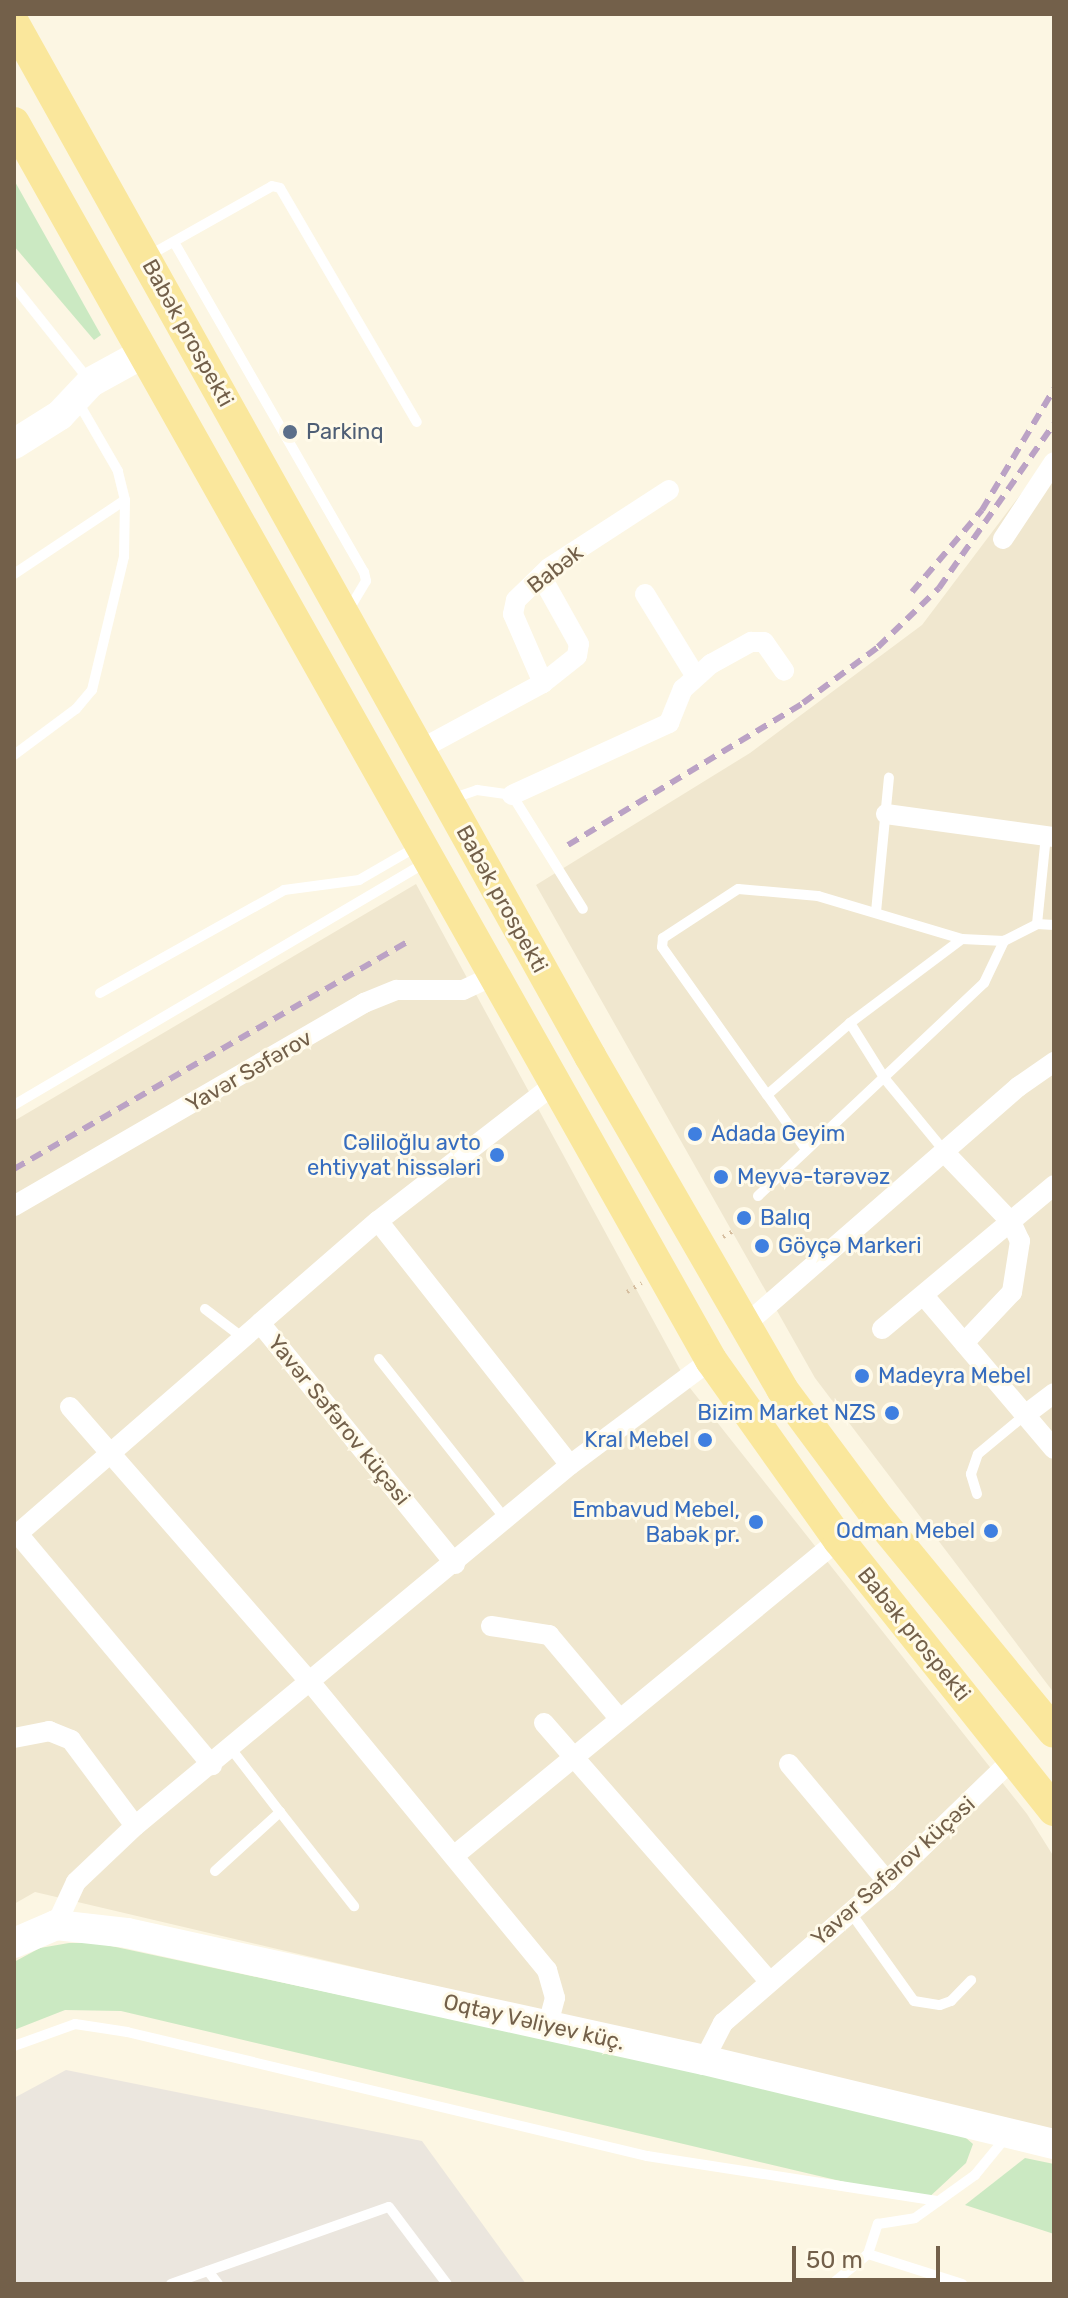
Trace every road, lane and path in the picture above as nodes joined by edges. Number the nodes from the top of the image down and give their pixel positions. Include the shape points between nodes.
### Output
1 (14, 24) edge
2 (14, 123) edge
3 (160, 250) junction
4 (14, 286) edge
5 (144, 353) junction
6 (84, 391) junction
7 (417, 422) dead end
8 (14, 444) edge
9 (1054, 462) edge
10 (669, 490) dead end
11 (125, 500) junction
12 (1003, 539) dead end
13 (14, 574) edge
14 (541, 576) junction
15 (645, 594) dead end
16 (784, 671) dead end
17 (696, 677) junction
18 (543, 683) junction
19 (419, 750) junction
20 (14, 755) edge
21 (889, 778) dead end
22 (512, 795) junction
23 (446, 800) junction
24 (886, 814) junction
25 (1050, 837) edge
26 (424, 853) junction
27 (583, 909) dead end
28 (876, 912) junction
29 (1037, 924) junction
30 (1054, 925) edge
31 (962, 939) junction
32 (1004, 941) junction
33 (495, 975) junction
34 (100, 993) dead end
35 (850, 1023) junction
36 (1054, 1062) edge
37 (885, 1079) junction
38 (556, 1083) junction
39 (767, 1095) junction
40 (14, 1105) edge
41 (806, 1150) junction
42 (946, 1154) junction
43 (1054, 1185) edge
44 (758, 1196) dead end
45 (14, 1206) edge
46 (378, 1221) junction
47 (1011, 1222) junction
48 (925, 1297) junction
49 (205, 1309) dead end
50 (260, 1323) junction
51 (744, 1326) junction
52 (882, 1329) dead end
53 (243, 1338) junction
54 (964, 1343) junction
55 (379, 1359) dead end
56 (711, 1360) junction
57 (1054, 1393) edge
58 (70, 1407) dead end
59 (1025, 1415) junction
60 (1054, 1449) edge
61 (114, 1455) junction
62 (570, 1465) junction
63 (977, 1494) dead end
64 (506, 1520) junction
65 (16, 1536) edge
66 (839, 1540) junction
67 (455, 1564) junction
68 (491, 1626) dead end
69 (311, 1683) junction
70 (619, 1718) junction
71 (544, 1723) dead end
72 (1054, 1732) edge
73 (14, 1738) edge
74 (232, 1750) junction
75 (574, 1758) junction
76 (1014, 1758) junction
77 (789, 1764) dead end
78 (212, 1765) junction
79 (1054, 1810) edge
80 (280, 1812) junction
81 (135, 1826) junction
82 (455, 1855) junction
83 (215, 1871) dead end
84 (887, 1881) junction
85 (354, 1906) dead end
86 (851, 1913) junction
87 (56, 1925) junction
88 (14, 1943) edge
89 (971, 1980) dead end
90 (769, 1981) junction
91 (548, 2024) junction
92 (14, 2046) edge
93 (704, 2060) junction
94 (1008, 2135) junction
95 (1054, 2144) edge
96 (939, 2201) junction
97 (868, 2254) junction
98 (208, 2271) junction
99 (171, 2284) edge
100 (218, 2284) edge
101 (447, 2284) edge
102 (832, 2284) edge
103 (962, 2284) edge

1 - 3 main road, Babək prospekti
2 - 5 main road, Babək prospekti
3 - 7 lane via 272,186 280,188
3 - 19 main road, Babək prospekti via 345,616
4 - 6 lane
5 - 6 street
5 - 26 main road, Babək prospekti
6 - 8 street
6 - 11 lane
9 - 12 street
10 - 14 street, Babək
11 - 13 lane
11 - 20 lane via 124,557 92,690 76,709
14 - 18 street, Babək via 516,600 513,614
14 - 18 street via 579,644 569,667
15 - 17 street
16 - 17 street via 764,642 751,642
17 - 22 street via 683,689 669,723
18 - 19 street
19 - 23 main road, Babək prospekti
21 - 24 lane
22 - 23 lane via 477,790
22 - 27 lane
23 - 51 main road, Babək prospekti
24 - 25 street
24 - 28 lane
25 - 29 lane
26 - 33 main road, Babək prospekti
26 - 34 lane via 359,880 284,890
26 - 40 lane
28 - 31 lane
28 - 39 lane via 818,896 738,889 661,942
29 - 30 lane
29 - 32 lane
31 - 32 lane
31 - 35 lane
32 - 37 lane via 984,983
33 - 38 main road, Babək prospekti
33 - 45 street, Yavər Səfərov via 463,990 397,990 364,1003
35 - 37 lane
35 - 39 lane
36 - 42 street via 1018,1087
37 - 41 lane
37 - 42 lane
38 - 46 street, Yavər Səfərov küçəsi
38 - 56 main road, Babək prospekti
39 - 41 lane
41 - 44 lane
42 - 47 street
42 - 51 street
43 - 47 street
46 - 50 street, Yavər Səfərov küçəsi
46 - 62 street
47 - 48 street
47 - 54 street via 1020,1241 1012,1292
48 - 52 street
48 - 54 street
49 - 53 lane
50 - 53 street
50 - 67 street, Yavər Səfərov küçəsi
51 - 72 main road, Babək prospekti via 826,1452
53 - 61 street
54 - 59 street
55 - 64 lane
56 - 62 street
56 - 66 main road, Babək prospekti
57 - 59 street
58 - 61 street
59 - 60 street
59 - 63 lane via 978,1454 971,1474
61 - 65 street
61 - 69 street
62 - 64 street
64 - 67 street
65 - 78 street
66 - 70 street
66 - 76 main road, Babək prospekti
67 - 69 street
68 - 70 street via 549,1635
69 - 74 street
69 - 82 street
70 - 75 street
71 - 75 street
73 - 81 street via 49,1731 71,1740
74 - 78 street
74 - 80 lane
75 - 82 street
75 - 90 street
76 - 79 main road, Babək prospekti
76 - 84 street, Yavər Səfərov küçəsi
77 - 84 street
78 - 81 street
80 - 83 lane
80 - 85 lane
81 - 87 street via 76,1882
82 - 91 street via 547,1970 555,1998
84 - 86 street, Yavər Səfərov küçəsi
86 - 89 lane via 914,2001 951,2001
86 - 90 street, Yavər Səfərov küçəsi
87 - 88 street, Oqtay Vəliyev küç.
87 - 91 street, Oqtay Vəliyev küç. via 127,1933
90 - 93 street, Yavər Səfərov küçəsi via 723,2023
91 - 93 street, Oqtay Vəliyev küç.
92 - 96 lane via 75,2024 127,2032 647,2156
93 - 94 street, Oqtay Vəliyev küç.
94 - 95 street, Oqtay Vəliyev küç.
94 - 96 lane via 996,2156
96 - 97 lane via 915,2218 878,2224
97 - 102 lane
97 - 103 lane
98 - 99 lane
98 - 100 lane
98 - 101 lane via 389,2207

